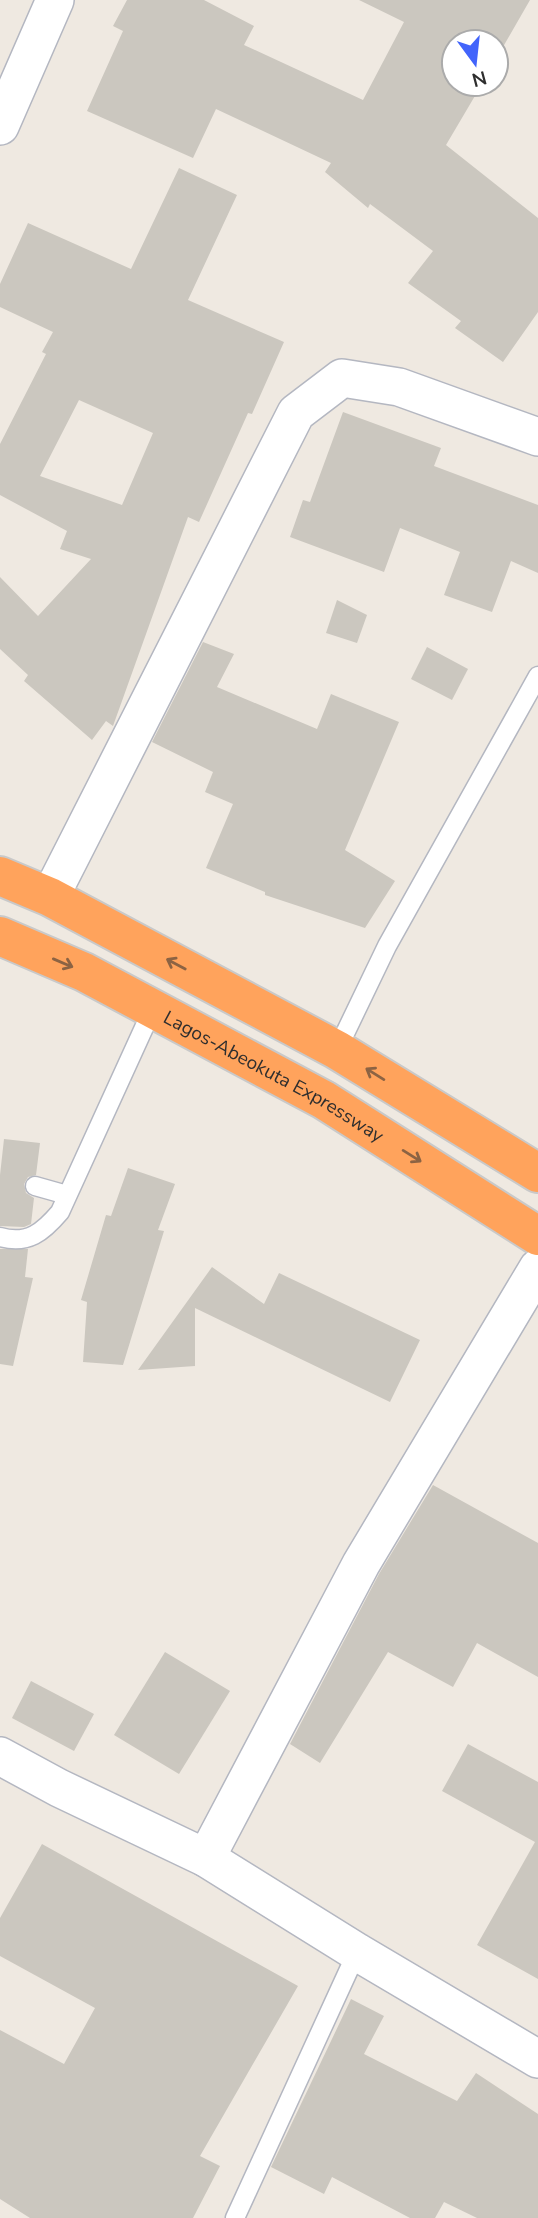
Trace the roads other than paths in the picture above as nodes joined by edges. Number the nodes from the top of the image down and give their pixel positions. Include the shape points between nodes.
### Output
1 (55, 0) edge
2 (0, 126) edge
3 (538, 437) edge
4 (538, 676) edge
5 (0, 876) edge
6 (50, 897) junction
7 (0, 936) edge
8 (153, 1008) junction
9 (337, 1050) junction
10 (538, 1173) edge
11 (35, 1186) dead end
12 (67, 1195) junction
13 (538, 1236) edge
14 (0, 1237) edge
15 (538, 1268) edge
16 (0, 1756) edge
17 (206, 1858) junction
18 (357, 1952) junction
19 (538, 2059) edge
20 (235, 2218) edge

1 - 2 street
3 - 6 street via 399,387 342,378 296,413
4 - 9 lane via 387,946
5 - 6 highway
9 -> 6 highway
7 -> 8 highway, Lagos-Abeokuta Expressway
8 - 12 lane
8 -> 13 highway, Lagos-Abeokuta Expressway via 324,1100
10 -> 9 highway
11 - 12 lane
12 - 14 lane via 42,1233 12,1240
15 - 17 street via 361,1564
16 - 17 street
17 - 18 street
18 - 19 street
18 - 20 lane

